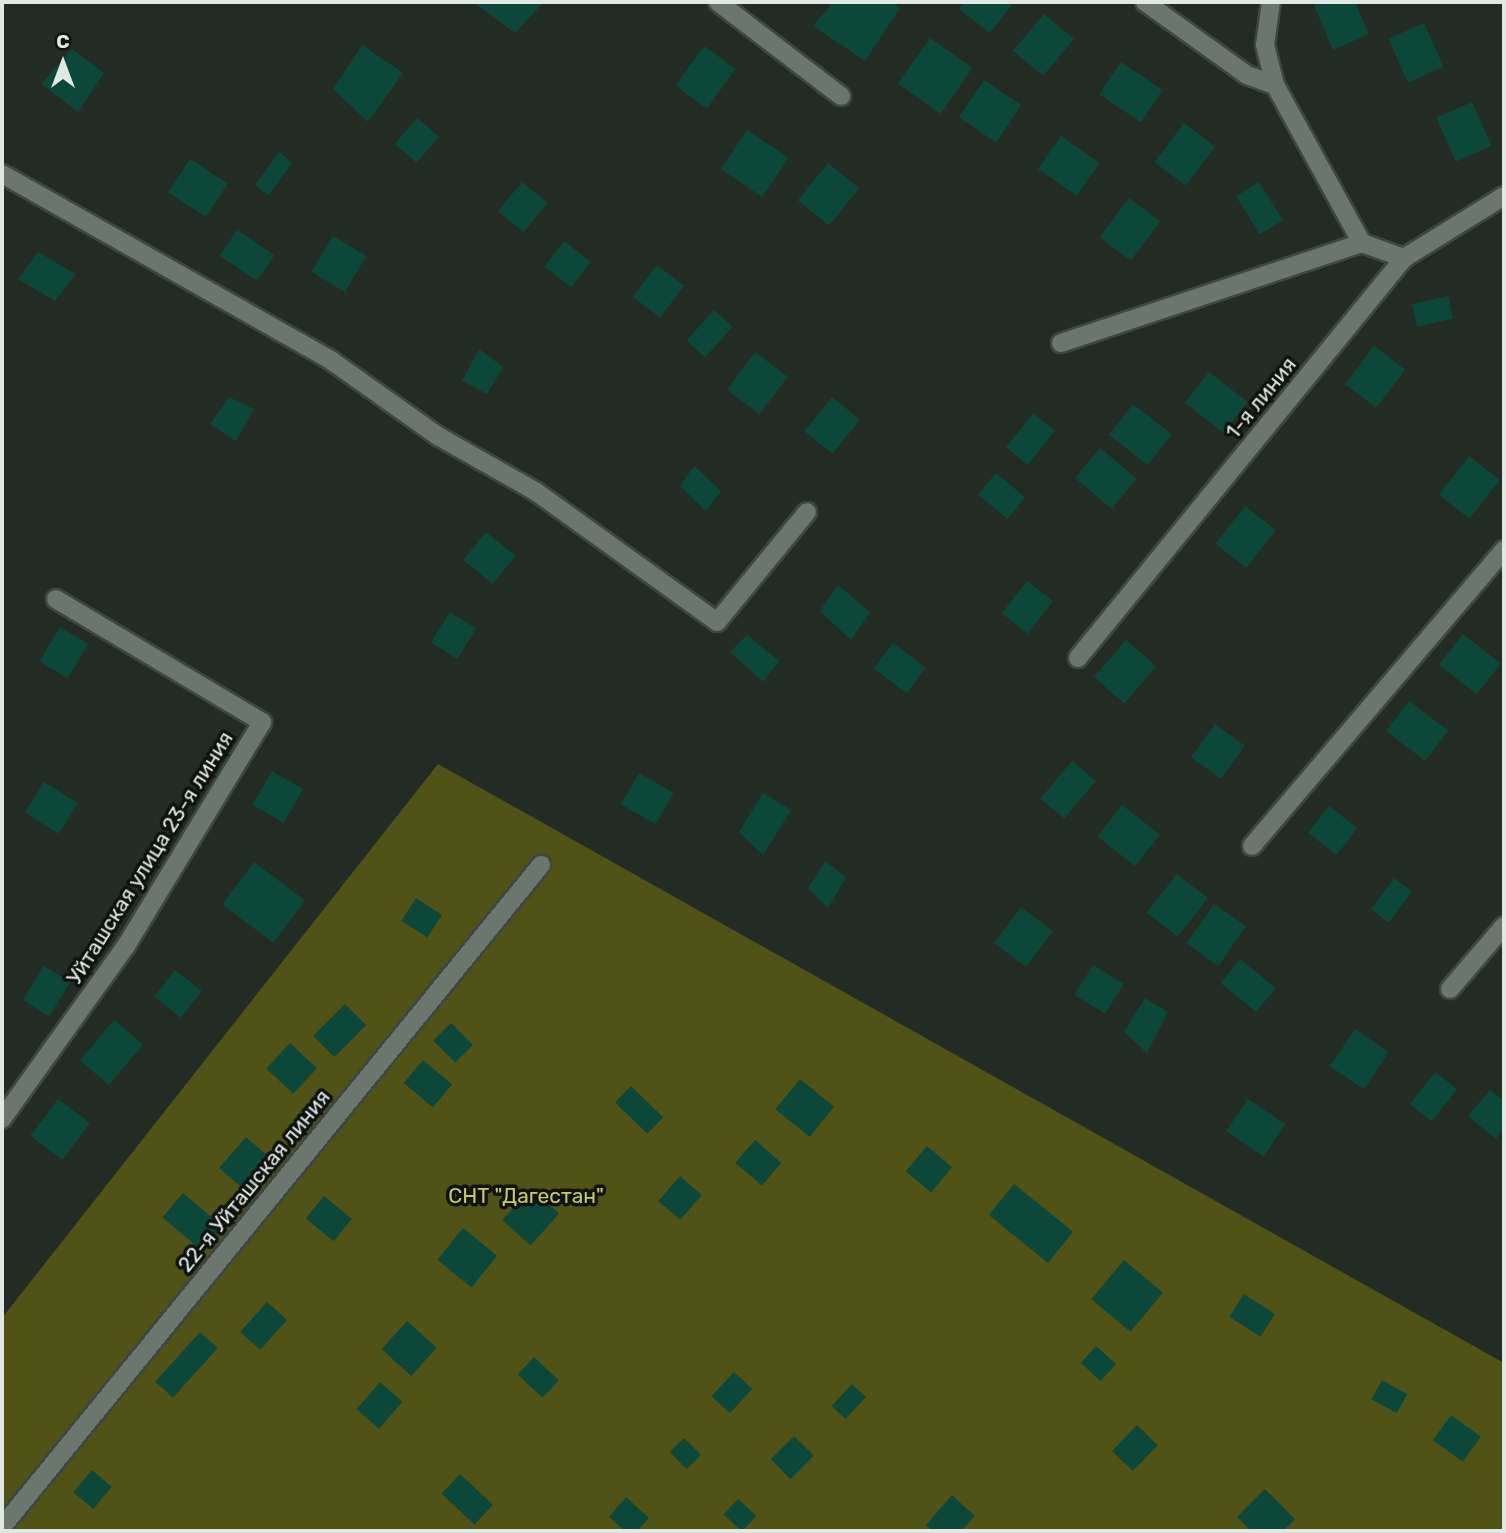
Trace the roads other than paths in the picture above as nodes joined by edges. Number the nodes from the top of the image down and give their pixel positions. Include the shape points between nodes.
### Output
1 (718, 2) edge
2 (1145, 2) edge
3 (1271, 2) edge
4 (1275, 85) junction
5 (841, 96) dead end
6 (2, 174) edge
7 (1504, 196) edge
8 (1362, 243) junction
9 (1404, 258) junction
10 (1061, 343) dead end
11 (807, 512) dead end
12 (1504, 550) edge
13 (56, 600) dead end
14 (1078, 658) dead end
15 (1252, 846) dead end
16 (541, 865) dead end
17 (1504, 926) edge
18 (1450, 989) dead end
19 (2, 1119) edge
20 (2, 1527) edge

1 - 5 street
2 - 4 street via 1247,75
3 - 4 street via 1265,45
4 - 8 street
6 - 11 street via 332,362 438,436 535,491 717,622
7 - 9 street, 1-я линия
8 - 9 street
8 - 10 street
9 - 14 street, 1-я линия
12 - 15 street
13 - 19 street, Уйташская улица 23-я линия via 262,722 127,946
16 - 20 street, 22-я Уйташская линия
17 - 18 street

